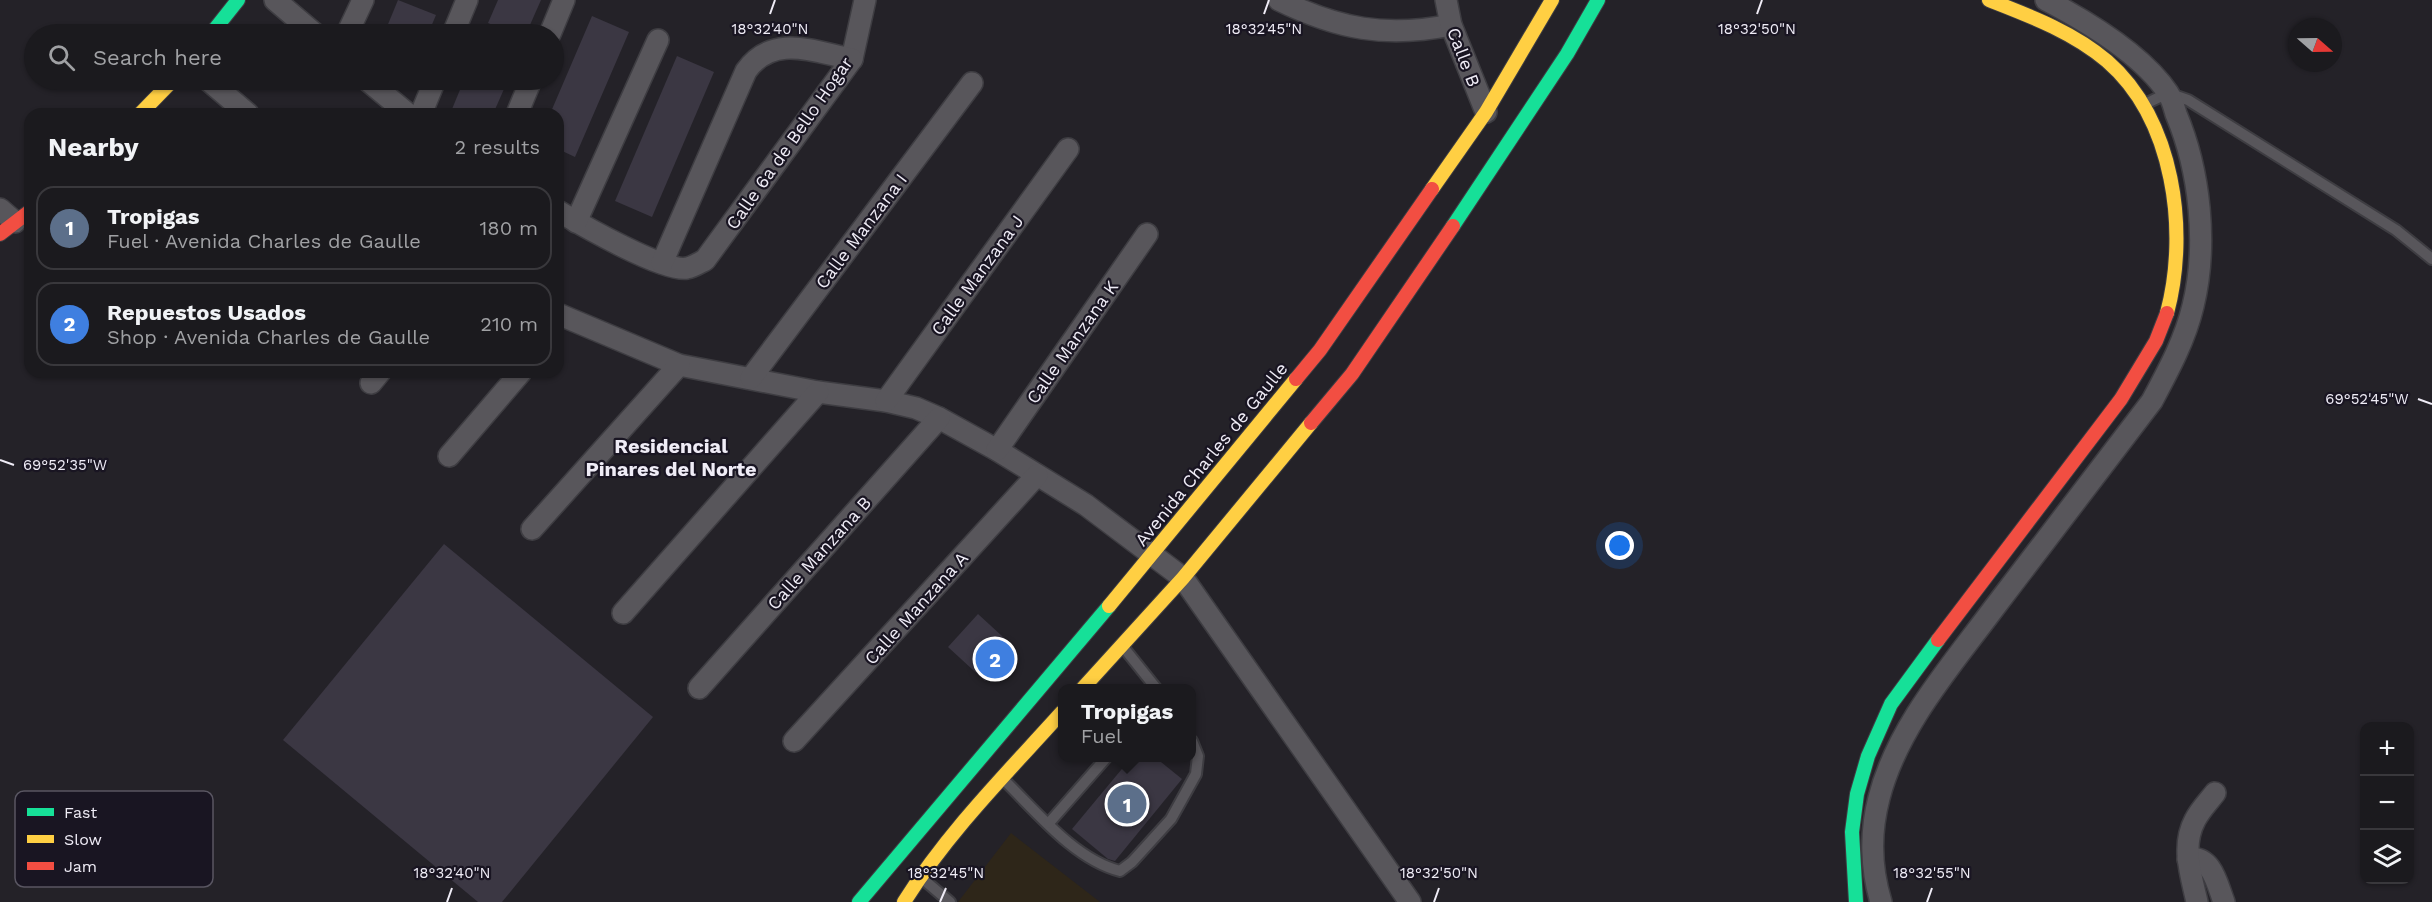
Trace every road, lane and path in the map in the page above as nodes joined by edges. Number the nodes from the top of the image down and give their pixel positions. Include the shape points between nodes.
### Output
1 (238, 0) edge
2 (275, 0) edge
3 (363, 0) edge
4 (467, 0) edge
5 (564, 0) edge
6 (865, 0) edge
7 (1279, 0) edge
8 (1446, 0) edge
9 (1552, 0) edge
10 (1598, 0) edge
11 (1989, 0) edge
12 (2046, 0) edge
13 (219, 24) edge
14 (303, 24) edge
15 (352, 24) edge
16 (457, 24) edge
17 (554, 24) edge
18 (1451, 25) junction
19 (658, 40) dead end
20 (852, 59) junction
21 (972, 83) dead end
22 (163, 90) edge
23 (220, 90) edge
24 (379, 90) edge
25 (431, 90) edge
26 (527, 90) edge
27 (2168, 93) junction
28 (2143, 105) junction
29 (146, 108) edge
30 (241, 108) edge
31 (401, 108) edge
32 (423, 108) edge
33 (519, 108) edge
34 (1486, 112) junction
35 (1068, 149) dead end
36 (567, 216) edge
37 (1147, 234) dead end
38 (2432, 260) edge
39 (662, 264) junction
40 (564, 321) edge
41 (679, 365) junction
42 (516, 378) edge
43 (751, 378) junction
44 (818, 392) junction
45 (886, 401) junction
46 (939, 418) junction
47 (997, 450) junction
48 (448, 456) dead end
49 (1037, 475) junction
50 (532, 529) dead end
51 (1153, 554) junction
52 (1183, 578) junction
53 (623, 613) dead end
54 (1122, 645) junction
55 (1087, 684) edge
56 (1153, 684) edge
57 (699, 688) dead end
58 (1058, 717) edge
59 (794, 741) dead end
60 (1196, 752) edge
61 (1102, 762) edge
62 (1003, 779) junction
63 (2215, 793) dead end
64 (1049, 823) junction
65 (2188, 859) junction
66 (919, 876) junction
67 (859, 902) edge
68 (904, 902) edge
69 (950, 902) edge
70 (1410, 902) edge
71 (1856, 902) edge
72 (1881, 902) edge
73 (2197, 902) edge
74 (2224, 902) edge

1 - 13 main road
2 - 14 street
3 - 15 street
4 - 16 street
5 - 17 street
6 - 20 street, Calle 6a de Bello Hogar
7 - 18 street via 1340,25 1418,31
8 - 18 street, Calle B
9 - 34 main road, Avenida Charles de Gaulle
10 - 52 main road via 1489,174 1348,371
11 - 28 main road via 2087,47 2119,72
12 - 27 street via 2084,20 2135,58
18 - 34 street, Calle B
19 - 36 street
20 - 39 street, Calle 6a de Bello Hogar via 705,260 686,269
20 - 39 street via 787,47 755,58
21 - 43 street, Calle Manzana I
22 - 29 main road
23 - 30 street
24 - 31 street
25 - 32 street
26 - 33 street
27 - 28 lane
27 - 38 lane via 2188,100 2396,230
27 - 72 street via 2188,142 2198,194 2200,257 2193,305 2177,354 2152,401 1949,668 1906,733 1879,799 1873,844 1874,878
28 - 71 main road via 2158,133 2174,207 2176,264 2170,303 2157,341 2119,404 1917,668 1876,731 1857,799 1852,849
34 - 51 main road, Avenida Charles de Gaulle via 1324,353
35 - 45 street, Calle Manzana J
36 - 39 street
37 - 47 street, Calle Manzana K
40 - 41 street
41 - 43 street
41 - 50 street
42 - 48 street
43 - 44 street
44 - 45 street
44 - 53 street
45 - 46 street
46 - 47 street
46 - 57 street, Calle Manzana B
47 - 49 street
49 - 51 street
49 - 59 street, Calle Manzana A
51 - 52 street
51 - 67 main road, Avenida Charles de Gaulle
52 - 54 main road
52 - 70 street
54 - 55 main road
54 - 56 lane
58 - 62 main road
60 - 64 lane via 1196,774 1171,819 1120,871 1081,853
61 - 64 lane
62 - 64 lane
62 - 66 main road
63 - 65 street via 2195,819
65 - 73 street
65 - 74 street via 2204,861 2214,874
66 - 68 main road
66 - 69 lane

